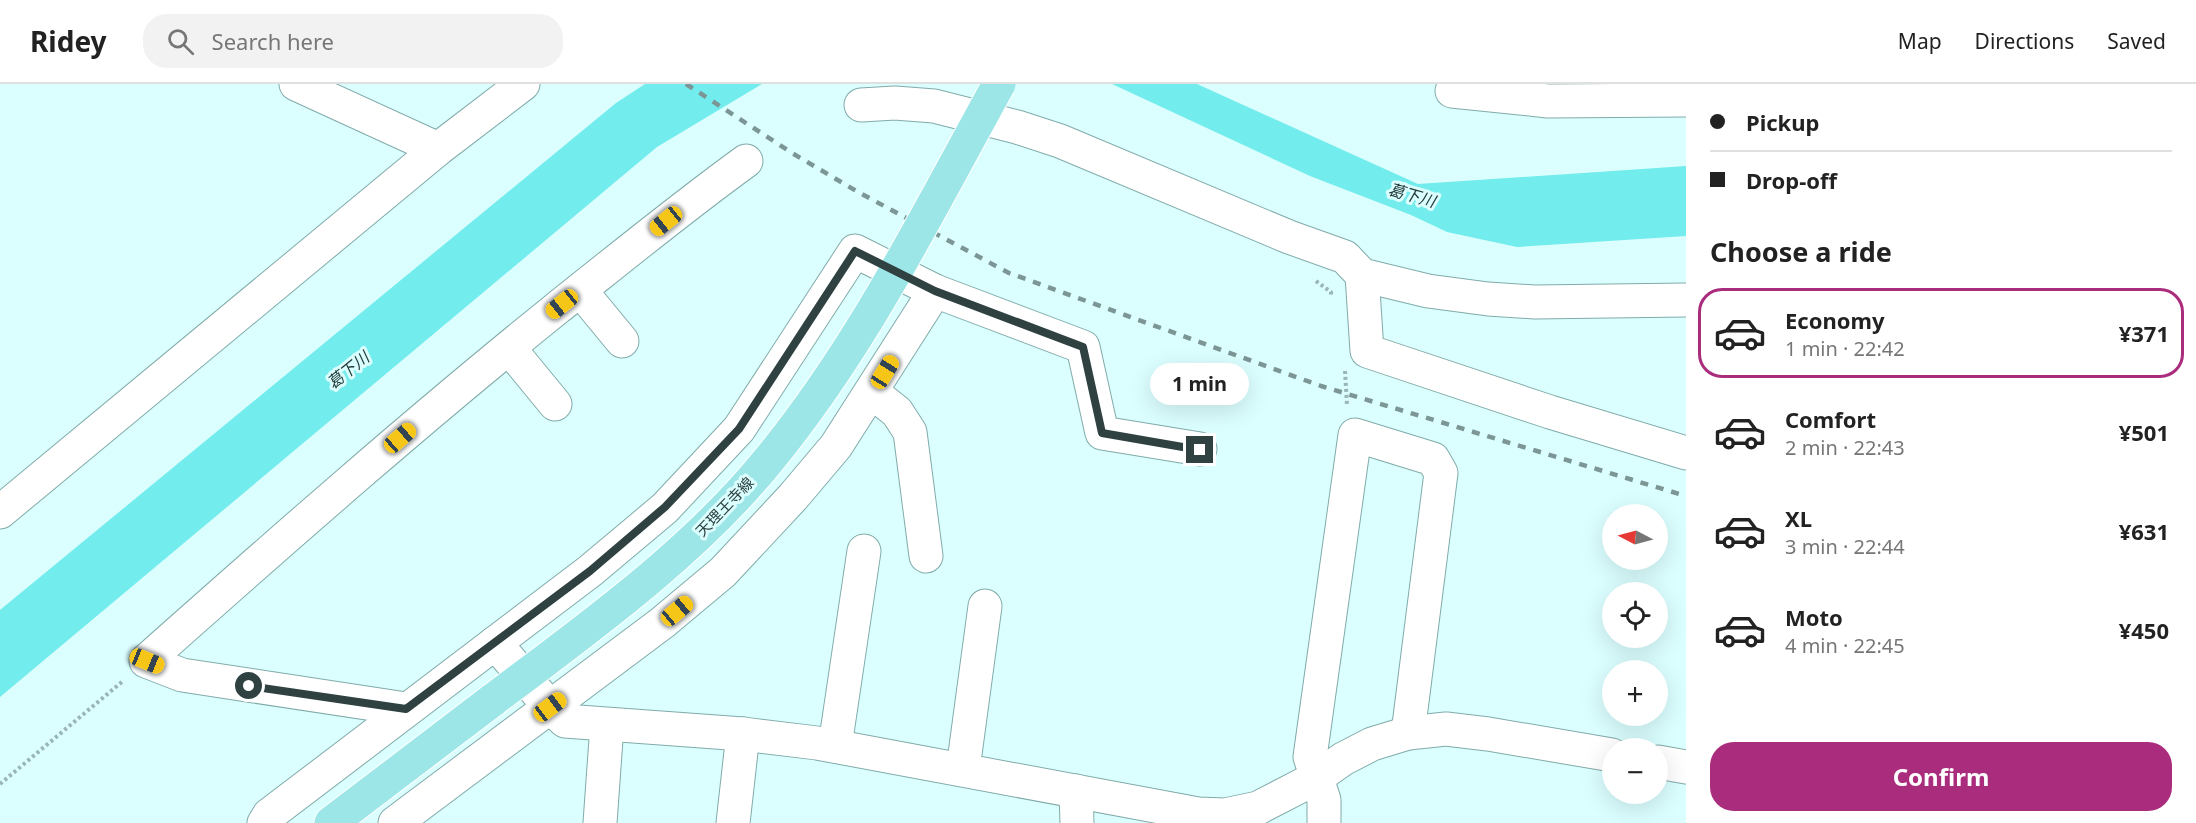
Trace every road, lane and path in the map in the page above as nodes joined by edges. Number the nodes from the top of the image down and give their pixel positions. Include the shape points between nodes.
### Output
1 (296, 84) edge
2 (523, 84) edge
3 (999, 84) edge
4 (1455, 84) edge
5 (1686, 100) edge
6 (861, 105) dead end
7 (438, 149) junction
8 (746, 162) dead end
9 (1362, 275) junction
10 (580, 290) junction
11 (935, 291) junction
12 (1686, 300) edge
13 (622, 340) dead end
14 (509, 348) junction
15 (872, 392) junction
16 (555, 404) dead end
17 (1200, 450) dead end
18 (1686, 453) edge
19 (0, 512) edge
20 (864, 551) dead end
21 (926, 556) dead end
22 (986, 606) dead end
23 (495, 644) junction
24 (147, 661) junction
25 (550, 707) junction
26 (406, 709) junction
27 (607, 725) junction
28 (1408, 733) junction
29 (742, 734) junction
30 (835, 746) junction
31 (1602, 752) edge
32 (1668, 764) edge
33 (1686, 767) edge
34 (963, 769) junction
35 (1316, 777) junction
36 (0, 784) edge
37 (1076, 791) junction
38 (264, 823) edge
39 (331, 823) edge
40 (394, 823) edge
41 (600, 823) edge
42 (733, 823) edge
43 (1077, 823) edge
44 (1324, 823) edge

1 - 7 street
2 - 7 street
3 - 39 main road, 天理王寺線, bridge via 873,313 827,385 766,464 701,533 593,624
4 - 5 street via 1452,92 1548,101
6 - 9 street via 934,106 1060,141 1345,257
7 - 19 street
8 - 10 street via 681,208
9 - 12 street via 1428,291 1488,299
9 - 18 street via 1367,351
10 - 13 street
10 - 14 street
11 - 15 street
11 - 17 street via 1083,347 1102,433
11 - 23 street via 855,251 739,429 665,507
14 - 16 street
14 - 24 street via 452,393
15 - 21 street via 897,412 909,432
15 - 25 street via 836,446 723,572
20 - 30 street
22 - 34 street
23 - 25 street
23 - 26 street
24 - 26 street via 182,675
24 - 36 path
25 - 27 street via 565,721
25 - 40 street
26 - 38 street via 269,814
27 - 29 street
27 - 41 street
28 - 31 street via 1456,730
28 - 35 street via 1372,744
28 - 35 street via 1441,473 1433,459 1355,435 1310,757
29 - 30 street
29 - 42 street
30 - 34 street
32 - 33 street
34 - 37 street
35 - 37 street via 1258,808 1225,815 1198,814
35 - 44 street via 1324,800
37 - 43 street

